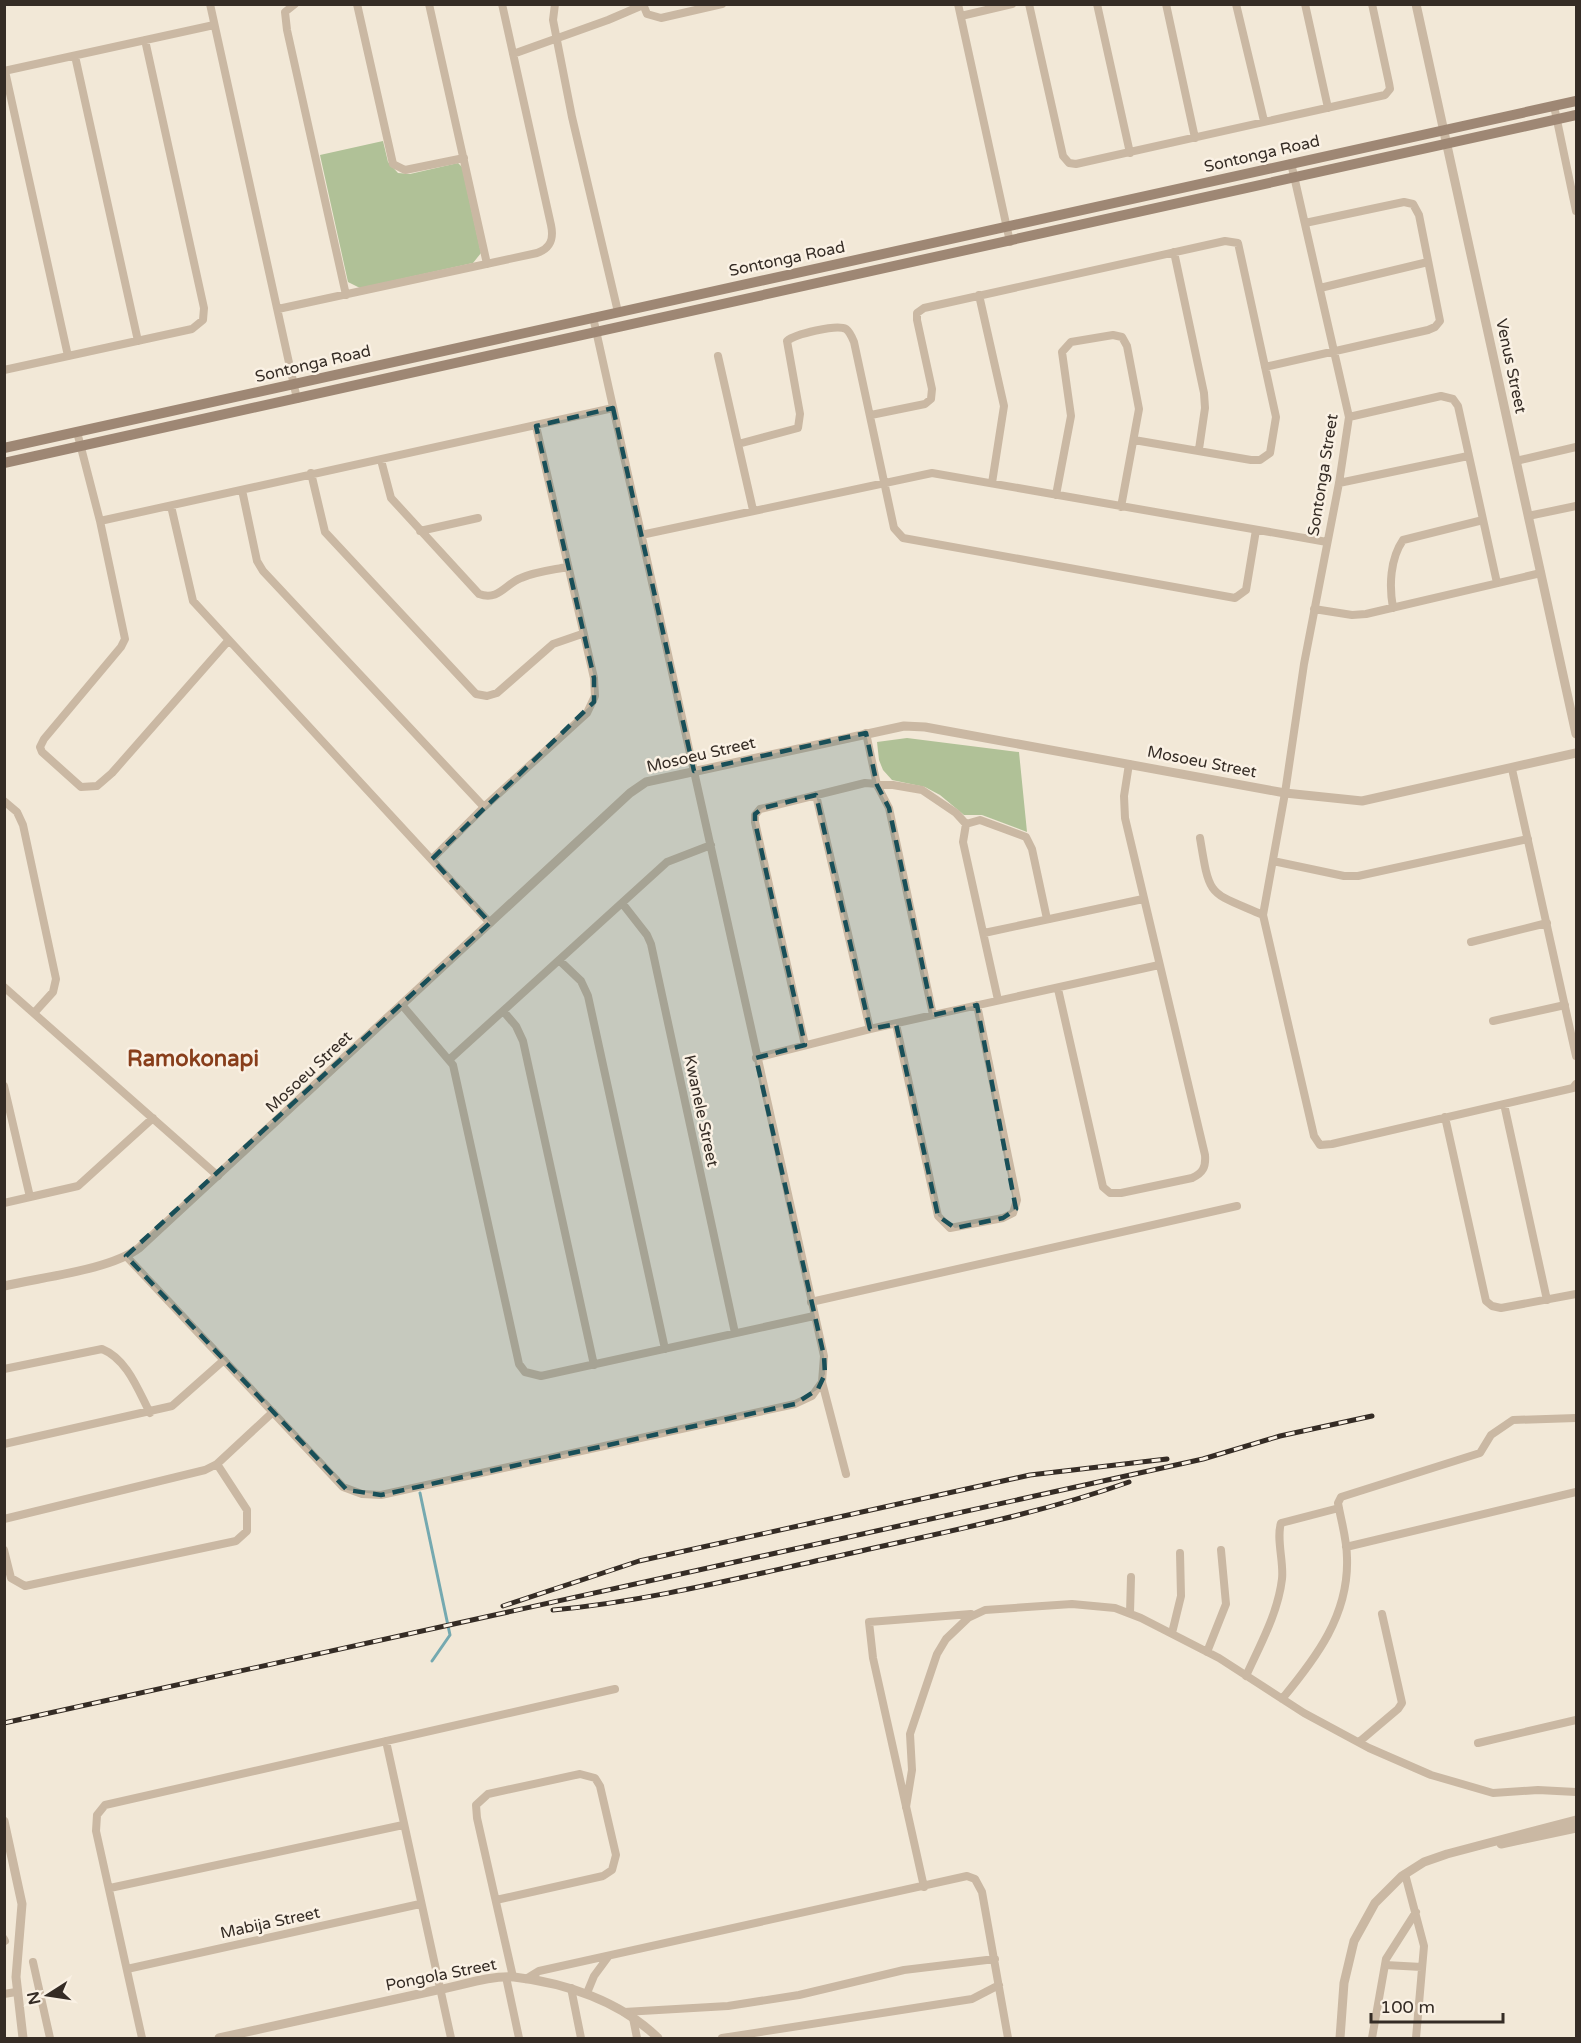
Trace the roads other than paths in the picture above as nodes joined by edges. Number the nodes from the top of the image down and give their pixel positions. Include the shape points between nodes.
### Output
1 (210, 4) edge
2 (295, 4) edge
3 (357, 4) edge
4 (429, 4) edge
5 (502, 4) edge
6 (555, 4) edge
7 (722, 4) edge
8 (958, 4) edge
9 (1012, 4) edge
10 (1029, 4) edge
11 (1097, 4) edge
12 (1166, 4) edge
13 (1236, 4) edge
14 (1305, 4) edge
15 (1372, 4) edge
16 (1416, 4) edge
17 (643, 5) edge
18 (712, 6) edge
19 (961, 16) junction
20 (214, 25) junction
21 (145, 40) junction
22 (556, 40) junction
23 (513, 54) junction
24 (75, 56) junction
25 (5, 71) edge
26 (1576, 100) edge
27 (1554, 106) junction
28 (1328, 108) junction
29 (1576, 115) edge
30 (1557, 119) junction
31 (1264, 121) junction
32 (1442, 129) junction
33 (1195, 138) junction
34 (1445, 143) junction
35 (1130, 153) junction
36 (464, 158) junction
37 (1291, 163) junction
38 (1295, 178) junction
39 (1576, 211) edge
40 (1305, 223) junction
41 (1007, 227) junction
42 (1010, 242) junction
43 (1174, 252) junction
44 (1428, 262) junction
45 (487, 264) junction
46 (1320, 288) junction
47 (346, 295) junction
48 (979, 295) junction
49 (278, 309) junction
50 (618, 312) junction
51 (593, 317) junction
52 (596, 332) junction
53 (138, 341) junction
54 (1334, 352) junction
55 (68, 356) junction
56 (718, 356) dead end
57 (1265, 368) junction
58 (4, 370) edge
59 (293, 383) junction
60 (297, 399) junction
61 (613, 408) junction
62 (872, 415) junction
63 (1349, 417) junction
64 (536, 426) junction
65 (77, 432) junction
66 (1134, 440) junction
67 (738, 444) junction
68 (81, 447) junction
69 (1576, 447) edge
70 (4, 448) edge
71 (1199, 449) junction
72 (1468, 456) junction
73 (381, 460) junction
74 (1516, 461) junction
75 (4, 463) edge
76 (311, 473) junction
77 (885, 482) junction
78 (992, 483) junction
79 (1339, 483) junction
80 (242, 490) junction
81 (1056, 495) junction
82 (171, 506) junction
83 (1576, 506) edge
84 (1121, 507) junction
85 (753, 510) junction
86 (1528, 516) junction
87 (478, 518) dead end
88 (1483, 520) junction
89 (100, 521) junction
90 (1256, 530) junction
91 (420, 531) junction
92 (641, 535) junction
93 (1327, 542) junction
94 (567, 567) junction
95 (1541, 573) junction
96 (1497, 584) junction
97 (1393, 608) junction
98 (1314, 609) junction
99 (582, 634) junction
100 (228, 641) junction
101 (1573, 697) edge
102 (866, 733) junction
103 (1576, 735) edge
104 (1576, 753) edge
105 (1129, 764) junction
106 (1512, 769) junction
107 (694, 771) junction
108 (877, 785) junction
109 (1285, 793) junction
110 (816, 795) junction
111 (4, 801) edge
112 (484, 807) junction
113 (966, 824) junction
114 (1200, 838) dead end
115 (1528, 839) junction
116 (711, 845) junction
117 (432, 859) junction
118 (1274, 861) junction
119 (1143, 899) junction
120 (622, 903) junction
121 (1263, 915) junction
122 (1047, 919) junction
123 (490, 923) junction
124 (1547, 923) junction
125 (984, 933) junction
126 (1471, 942) dead end
127 (560, 961) junction
128 (1159, 965) junction
129 (4, 987) edge
130 (1058, 988) junction
131 (998, 1000) junction
132 (402, 1005) junction
133 (977, 1005) junction
134 (1565, 1005) junction
135 (504, 1012) junction
136 (34, 1013) junction
137 (933, 1015) junction
138 (1492, 1021) dead end
139 (896, 1024) junction
140 (870, 1029) junction
141 (805, 1044) junction
142 (1576, 1056) edge
143 (756, 1058) junction
144 (450, 1059) junction
145 (1576, 1084) edge
146 (4, 1086) edge
147 (1504, 1104) junction
148 (1445, 1117) junction
149 (153, 1118) junction
150 (218, 1176) junction
151 (30, 1197) junction
152 (4, 1203) edge
153 (1237, 1206) dead end
154 (126, 1257) junction
155 (4, 1286) edge
156 (1576, 1294) edge
157 (1547, 1300) junction
158 (811, 1302) junction
159 (814, 1316) junction
160 (735, 1333) junction
161 (665, 1349) junction
162 (224, 1359) junction
163 (594, 1365) junction
164 (4, 1369) edge
165 (822, 1382) junction
166 (273, 1412) junction
167 (150, 1413) junction
168 (1576, 1418) edge
169 (4, 1444) edge
170 (217, 1464) junction
171 (846, 1474) dead end
172 (1576, 1492) edge
173 (1339, 1508) junction
174 (4, 1519) edge
175 (1346, 1547) junction
176 (4, 1550) edge
177 (1221, 1550) dead end
178 (1180, 1553) dead end
179 (1131, 1577) dead end
180 (1131, 1613) junction
181 (976, 1614) junction
182 (1382, 1614) dead end
183 (1172, 1633) junction
184 (1207, 1652) junction
185 (1246, 1676) junction
186 (615, 1689) dead end
187 (1282, 1699) junction
188 (1576, 1720) edge
189 (386, 1741) junction
190 (1359, 1742) junction
191 (1478, 1743) dead end
192 (1576, 1792) edge
193 (906, 1807) junction
194 (1576, 1820) edge
195 (4, 1821) edge
196 (403, 1825) junction
197 (1576, 1828) edge
198 (1472, 1847) junction
199 (1405, 1874) junction
200 (924, 1887) junction
201 (110, 1888) junction
202 (496, 1900) junction
203 (420, 1904) junction
204 (1416, 1912) junction
205 (608, 1957) junction
206 (995, 1959) junction
207 (33, 1962) dead end
208 (1385, 1965) junction
209 (1422, 1967) junction
210 (127, 1969) junction
211 (509, 1977) junction
212 (526, 1980) junction
213 (999, 1986) junction
214 (571, 1988) junction
215 (441, 1990) junction
216 (16, 1992) junction
217 (587, 1993) junction
218 (4, 1994) edge
219 (623, 2012) junction
220 (633, 2019) junction
221 (23, 2038) edge
222 (50, 2038) edge
223 (142, 2038) edge
224 (219, 2038) edge
225 (451, 2038) edge
226 (519, 2038) edge
227 (581, 2038) edge
228 (637, 2038) edge
229 (658, 2038) edge
230 (722, 2038) edge
231 (1005, 2038) edge
232 (1340, 2038) edge
233 (1372, 2038) edge
234 (1416, 2038) edge

1 - 20 street
2 - 47 street via 285,12 285,22
3 - 36 street via 393,164 405,170
4 - 36 street
5 - 23 street
6 - 22 street
7 - 18 street
8 - 19 street
9 - 19 street
10 - 35 street via 1065,159 1076,164
11 - 35 street
12 - 33 street
13 - 31 street
14 - 28 street
15 - 28 street via 1389,92
16 - 32 street, Venus Street
17 - 18 street via 647,14 656,19
17 - 22 street
19 - 41 street
20 - 21 street
20 - 49 street
21 - 24 street
21 - 53 street via 204,315 197,327
22 - 23 street
22 - 50 street
23 - 45 street via 553,237 543,251
24 - 25 street
24 - 53 street
25 - 55 street
26 - 27 main road, Sontonga Road
27 - 30 street
27 - 32 main road, Sontonga Road
28 - 31 street
29 - 30 main road, Sontonga Road
30 - 34 main road, Sontonga Road
30 - 39 street
31 - 33 street
32 - 34 street, Venus Street
32 - 37 main road, Sontonga Road
33 - 35 street
34 - 38 main road, Sontonga Road
34 - 74 street, Venus Street
36 - 45 street
37 - 38 street, Sontonga Street
37 - 41 main road, Sontonga Road
38 - 40 street, Sontonga Street
38 - 42 main road, Sontonga Road
40 - 44 street via 1408,202 1417,208
40 - 46 street, Sontonga Street
41 - 42 street
41 - 50 main road, Sontonga Road
42 - 52 main road, Sontonga Road
43 - 48 street
43 - 57 street via 1225,241 1238,243
43 - 71 street via 1204,393
44 - 46 street
44 - 54 street via 1439,324
45 - 47 street
46 - 54 street, Sontonga Street
47 - 49 street
48 - 62 street via 929,306 919,312 916,320 931,399 926,404
48 - 78 street via 1004,406
49 - 59 street
50 - 51 main road, Sontonga Road
51 - 52 street
51 - 59 main road, Sontonga Road
52 - 60 main road, Sontonga Road
52 - 61 street
53 - 55 street
54 - 57 street
54 - 63 street, Sontonga Street
55 - 58 street
56 - 67 street
57 - 71 street via 1276,417 1270,453 1260,460 1251,460
59 - 60 street
59 - 65 main road, Sontonga Road
60 - 68 main road, Sontonga Road
61 - 64 street
61 - 92 street
62 - 67 street via 852,337 845,329 833,327 792,337 786,343 800,414 798,428
62 - 77 street
63 - 72 street via 1449,396 1458,406
63 - 79 street, Sontonga Street
64 - 73 street
64 - 94 street
65 - 68 street
65 - 70 main road, Sontonga Road
66 - 71 street
66 - 81 street via 1139,399 1125,341 1113,334 1066,345 1062,357 1071,416
66 - 84 street
67 - 85 street
68 - 75 main road, Sontonga Road
68 - 89 street
69 - 74 street
72 - 79 street
72 - 88 street
73 - 76 street
73 - 91 street via 390,496
74 - 86 street, Venus Street
76 - 80 street
76 - 99 street via 325,532 476,694 497,693 553,644
77 - 78 street via 933,473
77 - 85 street
77 - 90 street via 894,528 903,538 1231,598 1246,591
78 - 81 street
79 - 93 street, Sontonga Street
80 - 82 street
80 - 112 street via 257,561 263,571
81 - 84 street
82 - 89 street
82 - 100 street via 193,602
83 - 86 street
84 - 90 street
85 - 92 street
86 - 95 street, Venus Street
87 - 91 street
88 - 96 street
88 - 97 street via 1403,540 1396,553 1391,581
89 - 100 street via 124,643 44,739 40,747 48,758 81,787 97,786
90 - 93 street
91 - 94 street via 474,590 485,596 502,592 522,577
92 - 107 street
93 - 98 street, Sontonga Street
94 - 99 street
95 - 96 street
95 - 101 street, Venus Street
96 - 97 street
97 - 98 street via 1352,615
98 - 109 street, Sontonga Street
99 - 112 street via 595,685 591,707
100 - 117 street
101 - 103 street, Venus Street
102 - 105 street, Mosoeu Street via 917,726
102 - 107 street, Mosoeu Street
102 - 108 street
104 - 106 street, Mosoeu Street
105 - 109 street, Mosoeu Street
105 - 119 street via 1124,810
106 - 109 street, Mosoeu Street via 1362,801
106 - 115 street
107 - 116 street
107 - 123 street, Mosoeu Street via 636,788
108 - 110 street via 865,783
108 - 113 street via 922,790
108 - 137 street via 889,808
109 - 118 street, Sontonga Street
110 - 140 street
110 - 141 street via 764,808 755,818
111 - 136 street via 19,815 22,825 56,979 53,992
112 - 117 street
113 - 122 street via 980,820 1026,837
113 - 125 street via 963,842
114 - 121 street via 1207,880 1214,892
115 - 118 street via 1358,876
115 - 124 street
116 - 120 street via 672,859
116 - 143 street
117 - 123 street
118 - 121 street, Sontonga Street
119 - 122 street
119 - 128 street
120 - 127 street
120 - 160 street, Kwanele Street via 647,935 653,953
121 - 148 street via 1316,1142 1332,1144
122 - 125 street
123 - 132 street, Mosoeu Street
124 - 126 street
124 - 134 street
125 - 131 street
127 - 135 street
127 - 161 street via 581,981 588,996
128 - 130 street
128 - 130 street via 1205,1155 1203,1171 1192,1178 1121,1193 1110,1193 1103,1187
129 - 136 street
130 - 131 street
131 - 133 street
132 - 144 street
132 - 150 street, Mosoeu Street
133 - 137 street
133 - 139 street via 1017,1200 1013,1212 1003,1218 950,1228 938,1216
134 - 138 street
134 - 142 street
135 - 144 street
135 - 163 street via 523,1041
136 - 149 street
137 - 139 street
139 - 140 street
140 - 141 street
141 - 143 street
143 - 158 street
144 - 163 street via 521,1369 535,1377
145 - 147 street via 1573,1088
146 - 151 street
147 - 148 street
147 - 157 street
148 - 157 street via 1486,1301 1501,1308
149 - 150 street
149 - 151 street via 83,1183
150 - 154 street, Mosoeu Street
151 - 152 street
153 - 158 street
154 - 155 street, Mosoeu Street
154 - 162 street
156 - 157 street
158 - 159 street
159 - 160 street
159 - 165 street via 825,1365
160 - 161 street
161 - 163 street
162 - 166 street
162 - 167 street via 176,1405
164 - 167 street via 102,1349 121,1363
165 - 166 street via 812,1396 795,1404 381,1495 343,1487
165 - 171 street
166 - 170 street
167 - 169 street
168 - 173 street via 1513,1420 1491,1435 1480,1453 1345,1494 1338,1500
170 - 174 street
170 - 176 street via 248,1510 247,1531 236,1541 25,1586 11,1578
172 - 175 street
173 - 175 street
173 - 185 street via 1281,1523 1280,1591
175 - 187 street via 1347,1571 1336,1620 1321,1649
177 - 184 street via 1226,1604
178 - 183 street via 1181,1596
179 - 180 street
180 - 181 street via 1072,1604 997,1608
180 - 183 street
181 - 193 street via 952,1632 933,1663 910,1734 912,1770
181 - 193 street via 869,1622 873,1658
182 - 190 street via 1402,1703
183 - 184 street
184 - 185 street
185 - 187 street
186 - 189 street
187 - 190 street
188 - 191 street
189 - 196 street
189 - 201 street via 105,1805 96,1822
190 - 192 street via 1431,1775 1472,1788 1500,1794
193 - 200 street
194 - 198 street
195 - 216 street via 22,1904
196 - 201 street
196 - 203 street
197 - 198 street
198 - 199 street via 1425,1862
199 - 204 street
199 - 232 street via 1375,1903 1354,1941 1344,1983
200 - 205 street
200 - 206 street via 967,1876 975,1879 982,1892
201 - 210 street
202 - 202 street via 477,1818 479,1799 580,1774 595,1778 616,1855 612,1870 603,1876
202 - 211 street
203 - 210 street, Mabija Street
203 - 215 street
204 - 208 street
204 - 209 street via 1424,1946
205 - 212 street via 539,1971
205 - 217 street
206 - 213 street
206 - 219 street via 904,1970 800,1995 728,2006
207 - 222 street
208 - 209 street
208 - 233 street
209 - 234 street
210 - 223 street
211 - 212 street, Pongola Street
211 - 215 street, Pongola Street
211 - 226 street
212 - 214 street, Pongola Street
213 - 230 street via 972,1999
213 - 231 street
214 - 217 street, Pongola Street
214 - 227 street
215 - 224 street, Pongola Street
215 - 225 street
216 - 218 street
216 - 221 street
217 - 219 street, Pongola Street
219 - 220 street, Pongola Street
220 - 228 street
220 - 229 street, Pongola Street

